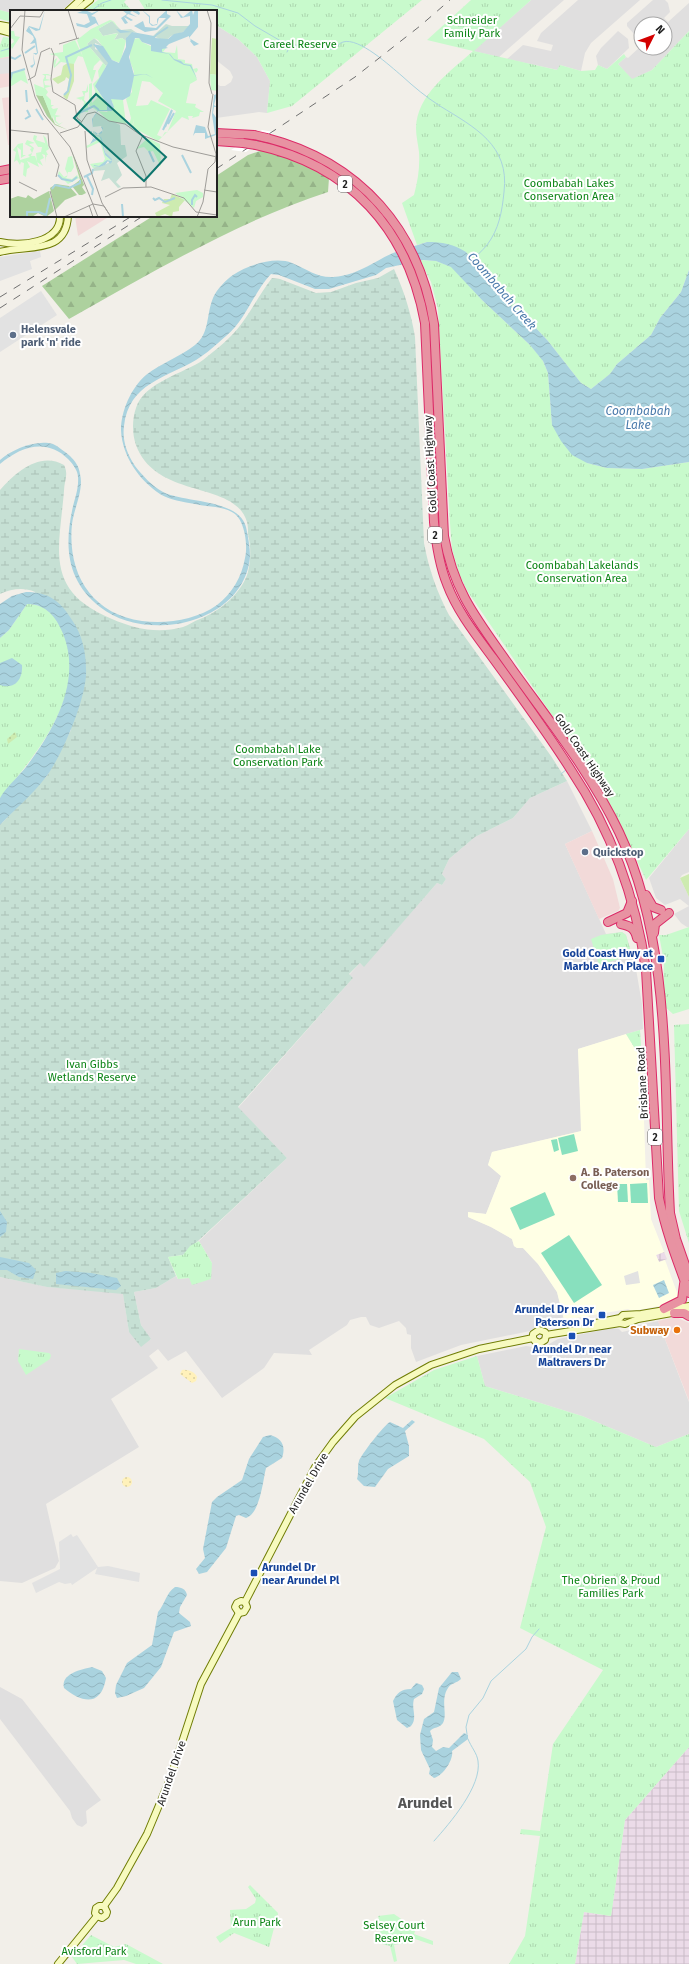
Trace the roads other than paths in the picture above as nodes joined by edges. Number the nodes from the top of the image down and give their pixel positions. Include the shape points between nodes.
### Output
1 (80, 0) edge
2 (90, 0) edge
3 (69, 10) edge
4 (77, 10) edge
5 (0, 25) edge
6 (10, 27) edge
7 (0, 30) edge
8 (10, 32) edge
9 (217, 133) edge
10 (217, 141) edge
11 (10, 169) edge
12 (0, 171) edge
13 (10, 178) edge
14 (0, 180) edge
15 (60, 217) edge
16 (68, 217) edge
17 (0, 242) edge
18 (0, 252) edge
19 (620, 834) junction
20 (632, 901) junction
21 (648, 914) joint
22 (636, 917) joint
23 (608, 922) dead end
24 (621, 924) dead end
25 (653, 938) junction
26 (648, 992) junction
27 (686, 1277) edge
28 (689, 1293) edge
29 (689, 1306) edge
30 (689, 1310) edge
31 (660, 1312) junction
32 (674, 1313) junction
33 (689, 1316) edge
34 (546, 1335) junction
35 (533, 1338) junction
36 (58, 1964) edge

1 - 3 main road
2 - 4 main road
5 - 6 main road
7 - 8 main road
9 - 19 highway, Gold Coast Highway / 2, bridge via 267,138 291,145 327,161 368,192 390,216 407,241 430,299 434,324 444,536 450,564 467,604 578,761
10 - 20 highway, Gold Coast Highway / 2, bridge via 243,143 282,151 319,167 364,200 398,244 411,269 426,331 434,522 436,548 443,573 459,609 586,793 604,829
11 - 12 highway
13 - 14 highway
15 - 17 main road via 57,230 44,239 18,244
16 - 18 main road via 65,231 51,244
19 - 21 highway, Gold Coast Highway / 2
19 - 25 highway via 649,902 653,907 665,911 655,924
20 - 22 highway, Gold Coast Highway / 2
20 - 23 highway via 627,913
21 - 25 highway, Brisbane Road / 2
22 - 26 highway, Brisbane Road / 2 via 643,946
24 - 26 highway via 630,926 636,932
25 - 27 highway, Brisbane Road / 2 via 662,1018 670,1213
26 - 27 highway, Brisbane Road / 2 via 659,1198 678,1267
27 - 28 highway, Brisbane Road / 2
27 - 31 highway via 682,1300
29 - 31 main road
30 - 32 main road
31 - 32 main road
31 - 34 main road via 628,1319 623,1315 620,1321 592,1324
32 - 33 highway
34 - 35 main road via 545,1340 540,1343
34 - 35 main road via 539,1330 533,1334
35 - 36 main road, Arundel Drive via 479,1349 431,1366 395,1385 355,1417 333,1442 315,1467 245,1602 247,1607 244,1612 239,1613 201,1684 170,1779 150,1828 135,1858 104,1906 106,1916 97,1916

